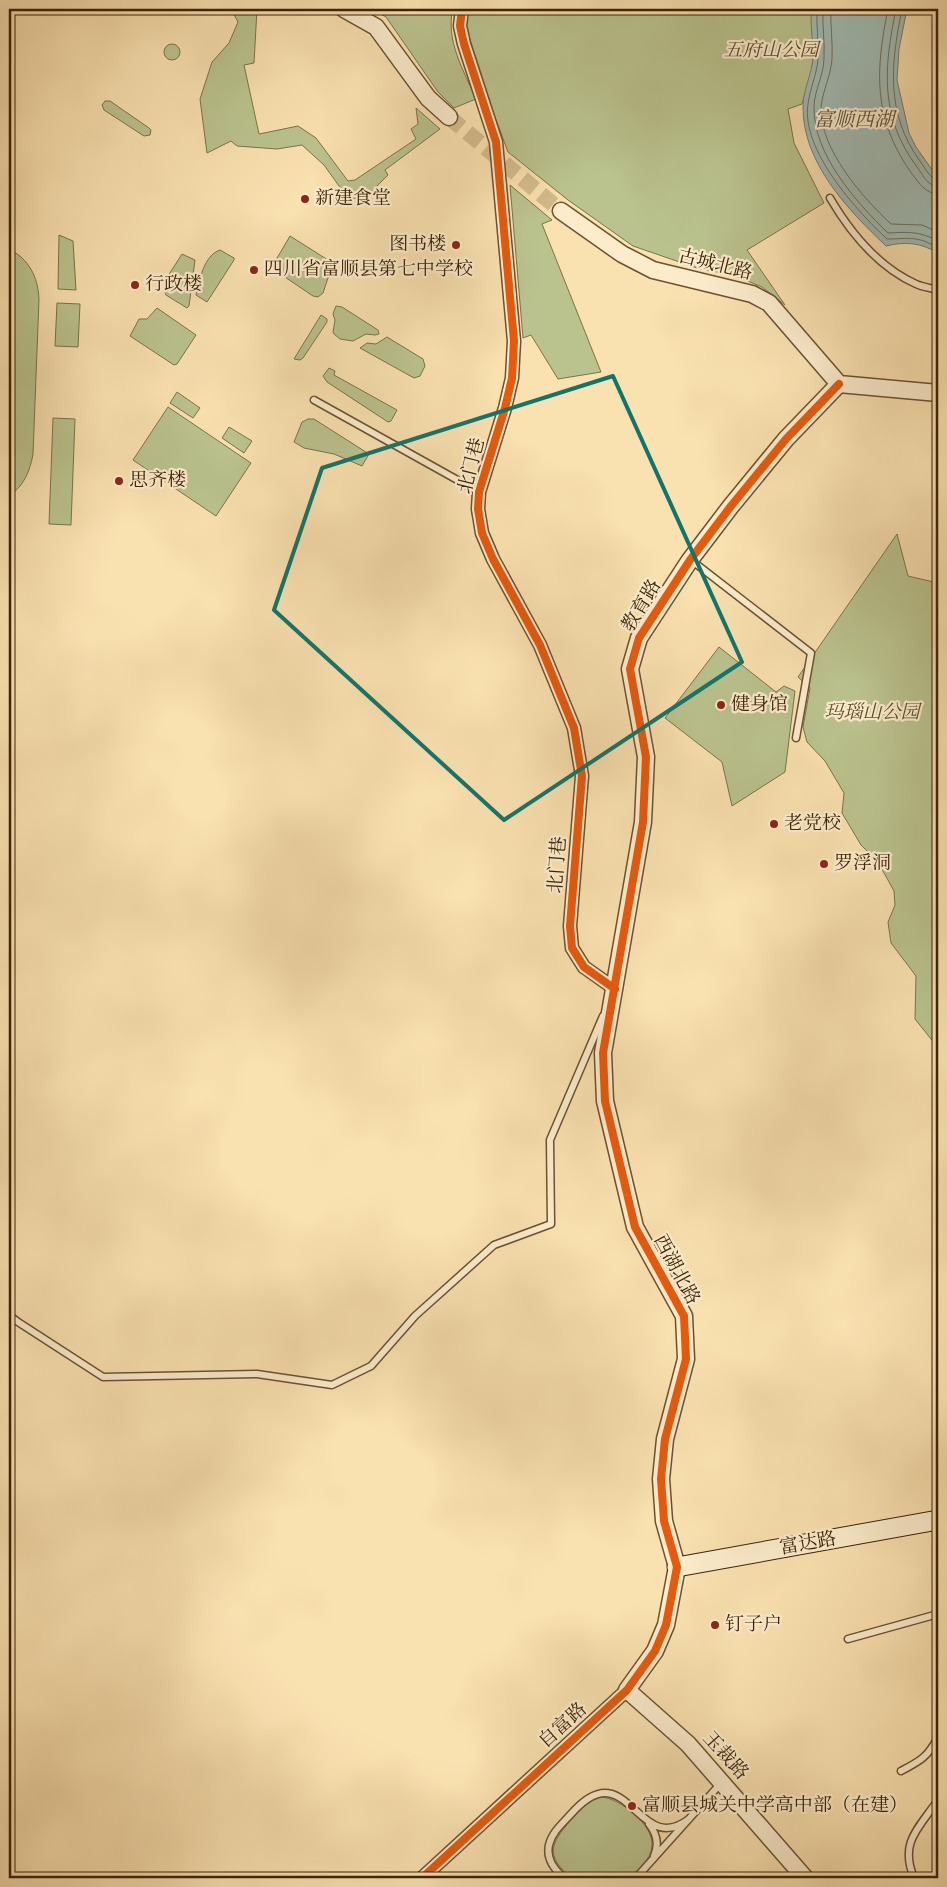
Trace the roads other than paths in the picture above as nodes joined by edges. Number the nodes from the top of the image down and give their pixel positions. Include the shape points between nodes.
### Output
1 (344, 9) edge
2 (462, 9) edge
3 (449, 117) tunnel mouth
4 (830, 198) dead end
5 (561, 211) tunnel mouth
6 (938, 290) edge
7 (839, 384) junction
8 (938, 393) edge
9 (314, 400) dead end
10 (478, 492) junction
11 (690, 560) junction
12 (796, 738) dead end
13 (615, 989) junction
14 (9, 1314) edge
15 (938, 1520) edge
16 (677, 1567) junction
17 (938, 1614) edge
18 (848, 1639) dead end
19 (627, 1690) junction
20 (938, 1737) edge
21 (901, 1771) dead end
22 (722, 1782) junction
23 (938, 1800) edge
24 (689, 1819) junction
25 (649, 1822) junction
26 (650, 1862) junction
27 (422, 1878) edge
28 (564, 1878) edge
29 (636, 1878) edge
30 (805, 1878) edge
31 (914, 1878) edge

1 - 3 street via 376,27 428,98
2 - 10 street, 北门巷 via 460,26 464,44 496,142 514,341 507,400
4 - 6 lane via 864,246 916,285
5 - 7 street, 古城北路 via 622,254 653,270 752,294 769,303
7 - 8 street
7 - 11 street, 教育路 via 786,439
9 - 10 lane
10 - 13 street, 北门巷 via 482,533 540,645 574,728 582,776 570,926 572,948 584,967
11 - 12 lane via 812,654
11 - 13 street, 教育路 via 639,638 630,669 646,766 643,822
13 - 14 lane via 550,1140 551,1224 494,1245 415,1316 371,1366 332,1385 257,1374 103,1377
13 - 16 street, 西湖北路 via 603,1053 606,1101 634,1227 684,1316 686,1359 665,1439 661,1479 664,1521
15 - 16 main road, 富达路
16 - 19 street, 自富路 via 666,1625 655,1651
17 - 18 lane
19 - 22 street, 玉裁路 via 688,1744
19 - 27 street, 自富路
20 - 21 lane via 923,1759
22 - 24 lane
22 - 30 street, 玉裁路
23 - 31 lane via 909,1841
24 - 25 lane via 669,1828
24 - 26 lane
25 - 26 lane via 657,1842
25 - 28 lane via 615,1795 597,1793 586,1798 556,1830 550,1842 550,1859 554,1869
26 - 29 lane

